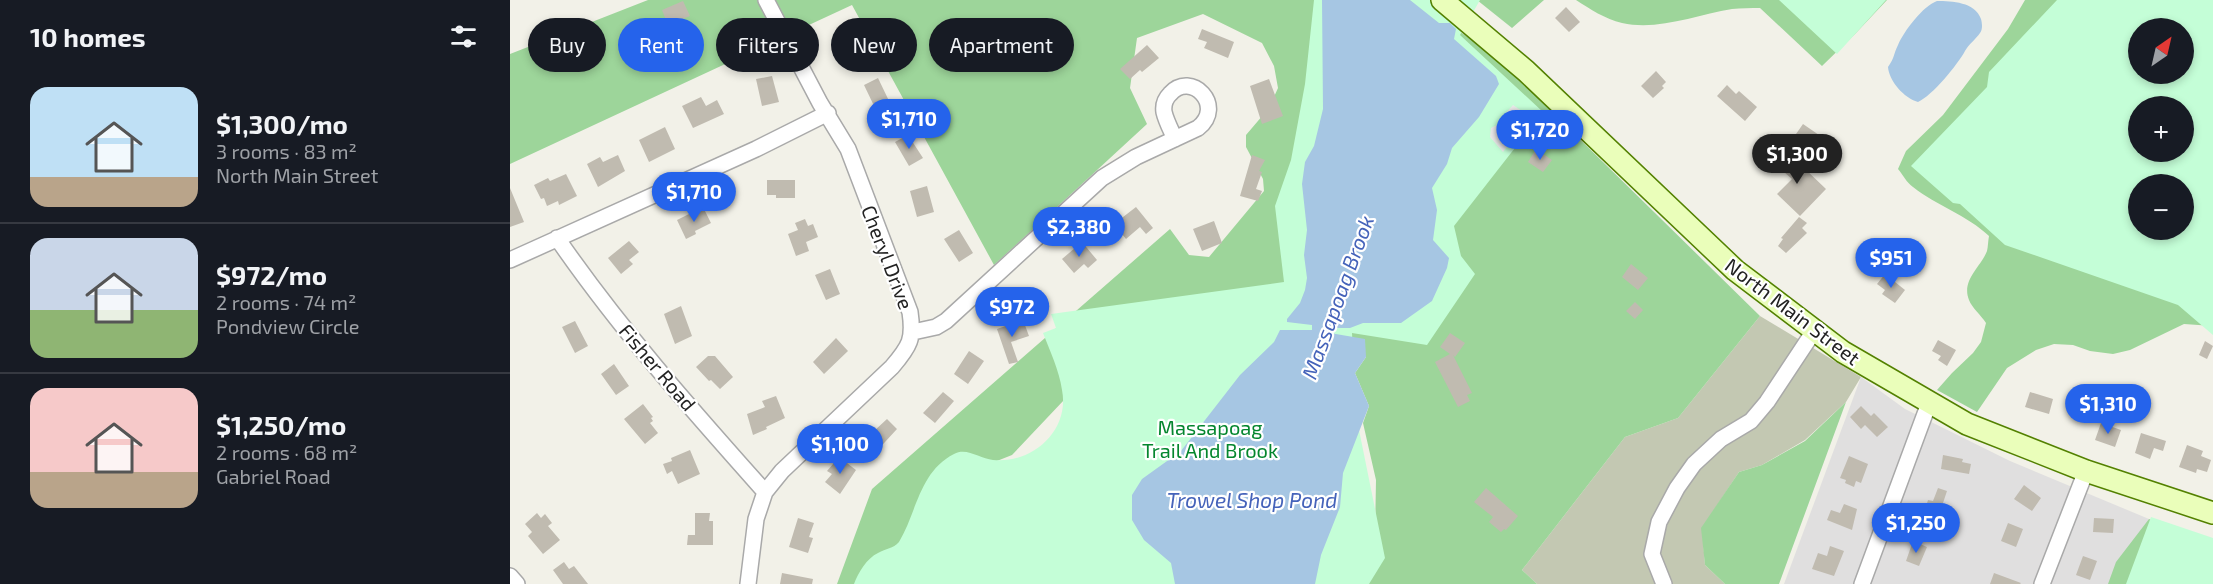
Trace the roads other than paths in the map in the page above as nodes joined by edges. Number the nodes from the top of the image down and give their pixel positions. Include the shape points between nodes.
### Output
1 (766, 0) edge
2 (1442, 0) edge
3 (828, 113) junction
4 (1175, 139) dead end
5 (558, 237) junction
6 (510, 260) edge
7 (1814, 331) junction
8 (913, 332) junction
9 (1929, 403) junction
10 (2085, 471) junction
11 (765, 492) junction
12 (2213, 513) edge
13 (510, 576) edge
14 (517, 584) edge
15 (748, 584) edge
16 (1664, 584) edge
17 (1862, 584) edge
18 (2042, 584) edge

1 - 3 street, Cheryl Drive
2 - 7 main road, North Main Street via 1526,71 1734,270
3 - 5 street
3 - 8 street, Cheryl Drive via 848,149 910,312
4 - 8 street via 1116,168 946,321
5 - 6 street
5 - 11 street, Fisher Road via 585,278 676,392
7 - 9 main road, North Main Street
7 - 16 street via 1751,421 1721,439 1694,464 1677,488 1659,522 1652,554
8 - 11 street, Cheryl Drive via 903,355 892,367 782,471
9 - 10 main road, North Main Street via 1967,424
9 - 17 street
10 - 12 main road, North Main Street
10 - 18 street
11 - 15 street, Cheryl Drive via 756,519
13 - 14 street

